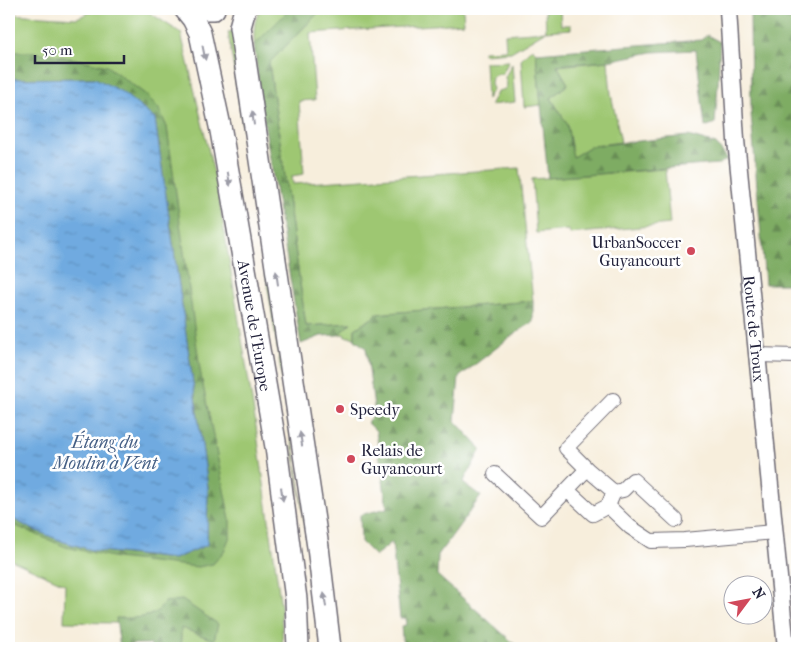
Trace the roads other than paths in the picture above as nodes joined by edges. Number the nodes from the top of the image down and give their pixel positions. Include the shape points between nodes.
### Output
1 (185, 9) edge
2 (195, 9) edge
3 (214, 9) edge
4 (245, 9) edge
5 (728, 9) edge
6 (756, 354) junction
7 (797, 356) edge
8 (613, 400) dead end
9 (587, 469) junction
10 (495, 474) dead end
11 (567, 490) junction
12 (614, 492) junction
13 (608, 506) junction
14 (676, 520) dead end
15 (774, 532) junction
16 (298, 648) edge
17 (330, 648) edge
18 (786, 648) edge

1 -> 16 main road, Avenue de l'Europe via 200,33 221,131 276,447 296,599
2 - 3 main road
17 -> 4 main road, Avenue de l'Europe via 318,547 240,26
5 - 6 street, Route de Troux via 736,140
6 - 7 street
6 - 15 street, Route de Troux
8 - 9 street via 566,448
9 - 11 street
9 - 12 street
10 - 11 street via 541,516
11 - 13 street via 593,514
12 - 13 street
12 - 14 street via 623,490 633,480
13 - 15 street via 651,541
15 - 18 street, Route de Troux

